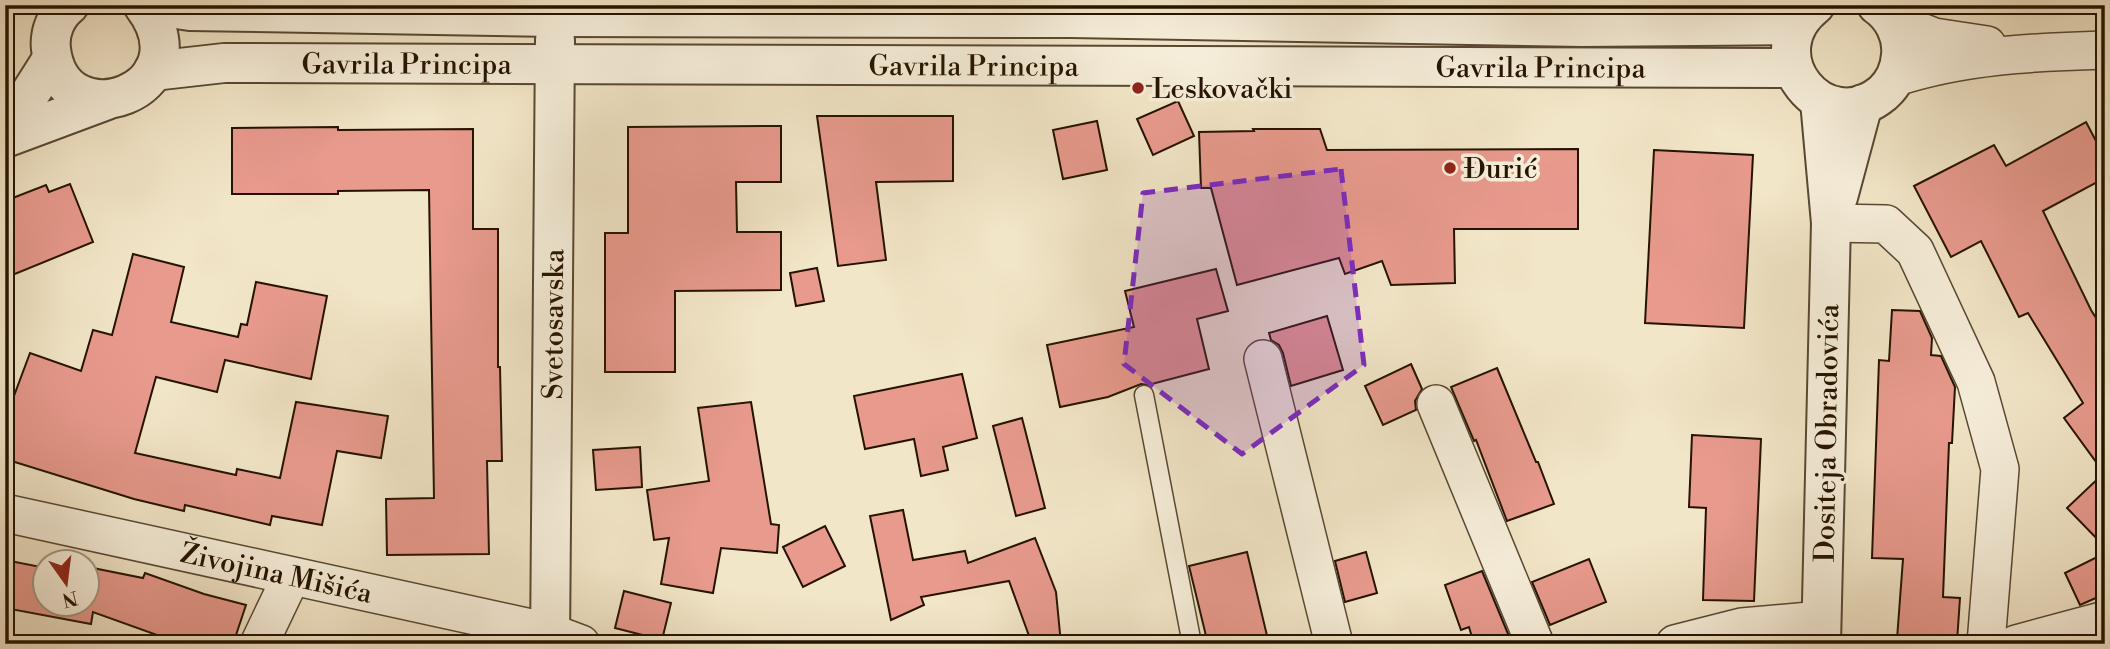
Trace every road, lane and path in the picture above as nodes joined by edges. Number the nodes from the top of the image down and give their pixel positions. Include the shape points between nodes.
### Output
1 (29, 5) edge
2 (69, 5) edge
3 (146, 5) edge
4 (554, 11) edge
5 (1070, 12) edge
6 (1885, 13) edge
7 (1806, 15) edge
8 (51, 50) junction
9 (2105, 50) edge
10 (2044, 52) junction
11 (1068, 65) junction
12 (556, 66) junction
13 (1793, 68) junction
14 (153, 71) junction
15 (1896, 77) junction
16 (107, 100) junction
17 (1820, 101) junction
18 (1863, 104) junction
19 (5, 135) edge
20 (1831, 223) junction
21 (1263, 359) dead end
22 (1144, 396) dead end
23 (1436, 404) dead end
24 (5, 513) edge
25 (291, 577) junction
26 (2105, 620) edge
27 (1821, 632) edge
28 (560, 640) edge
29 (259, 644) edge
30 (1192, 644) edge
31 (1334, 644) edge
32 (1535, 644) edge
33 (1675, 644) edge
34 (1986, 644) edge
35 (2016, 644) edge

1 - 8 street
2 - 8 street via 54,25
3 - 4 street, Gavrila Principa via 190,11
3 - 14 street via 159,36
4 - 5 street, Gavrila Principa
4 - 12 street, Svetosavska
5 - 7 street, Gavrila Principa via 1582,27
5 - 11 street
6 - 10 street via 1934,37
6 - 15 street via 1902,49
7 - 13 street via 1791,39
8 - 16 street via 60,76 73,89 89,98
8 - 19 street
9 - 10 street
10 - 15 street via 1966,59
11 - 12 street, Gavrila Principa
11 - 13 street, Gavrila Principa
12 - 14 street, Gavrila Principa via 224,64
12 - 28 street, Svetosavska
13 - 17 street via 1808,92
14 - 16 street via 142,86
15 - 18 street via 1881,94
16 - 19 street
17 - 18 street via 1848,107
17 - 20 street, Dositeja Obradovića
18 - 20 street, Dositeja Obradovića
20 - 27 street, Dositeja Obradovića
20 - 34 street via 1886,224 1914,251 1976,382 2000,468
21 - 31 street
22 - 30 lane
23 - 32 street
24 - 25 street, Živojina Mišića
25 - 28 street, Živojina Mišića
25 - 29 street
26 - 35 street
27 - 33 street via 1742,627

